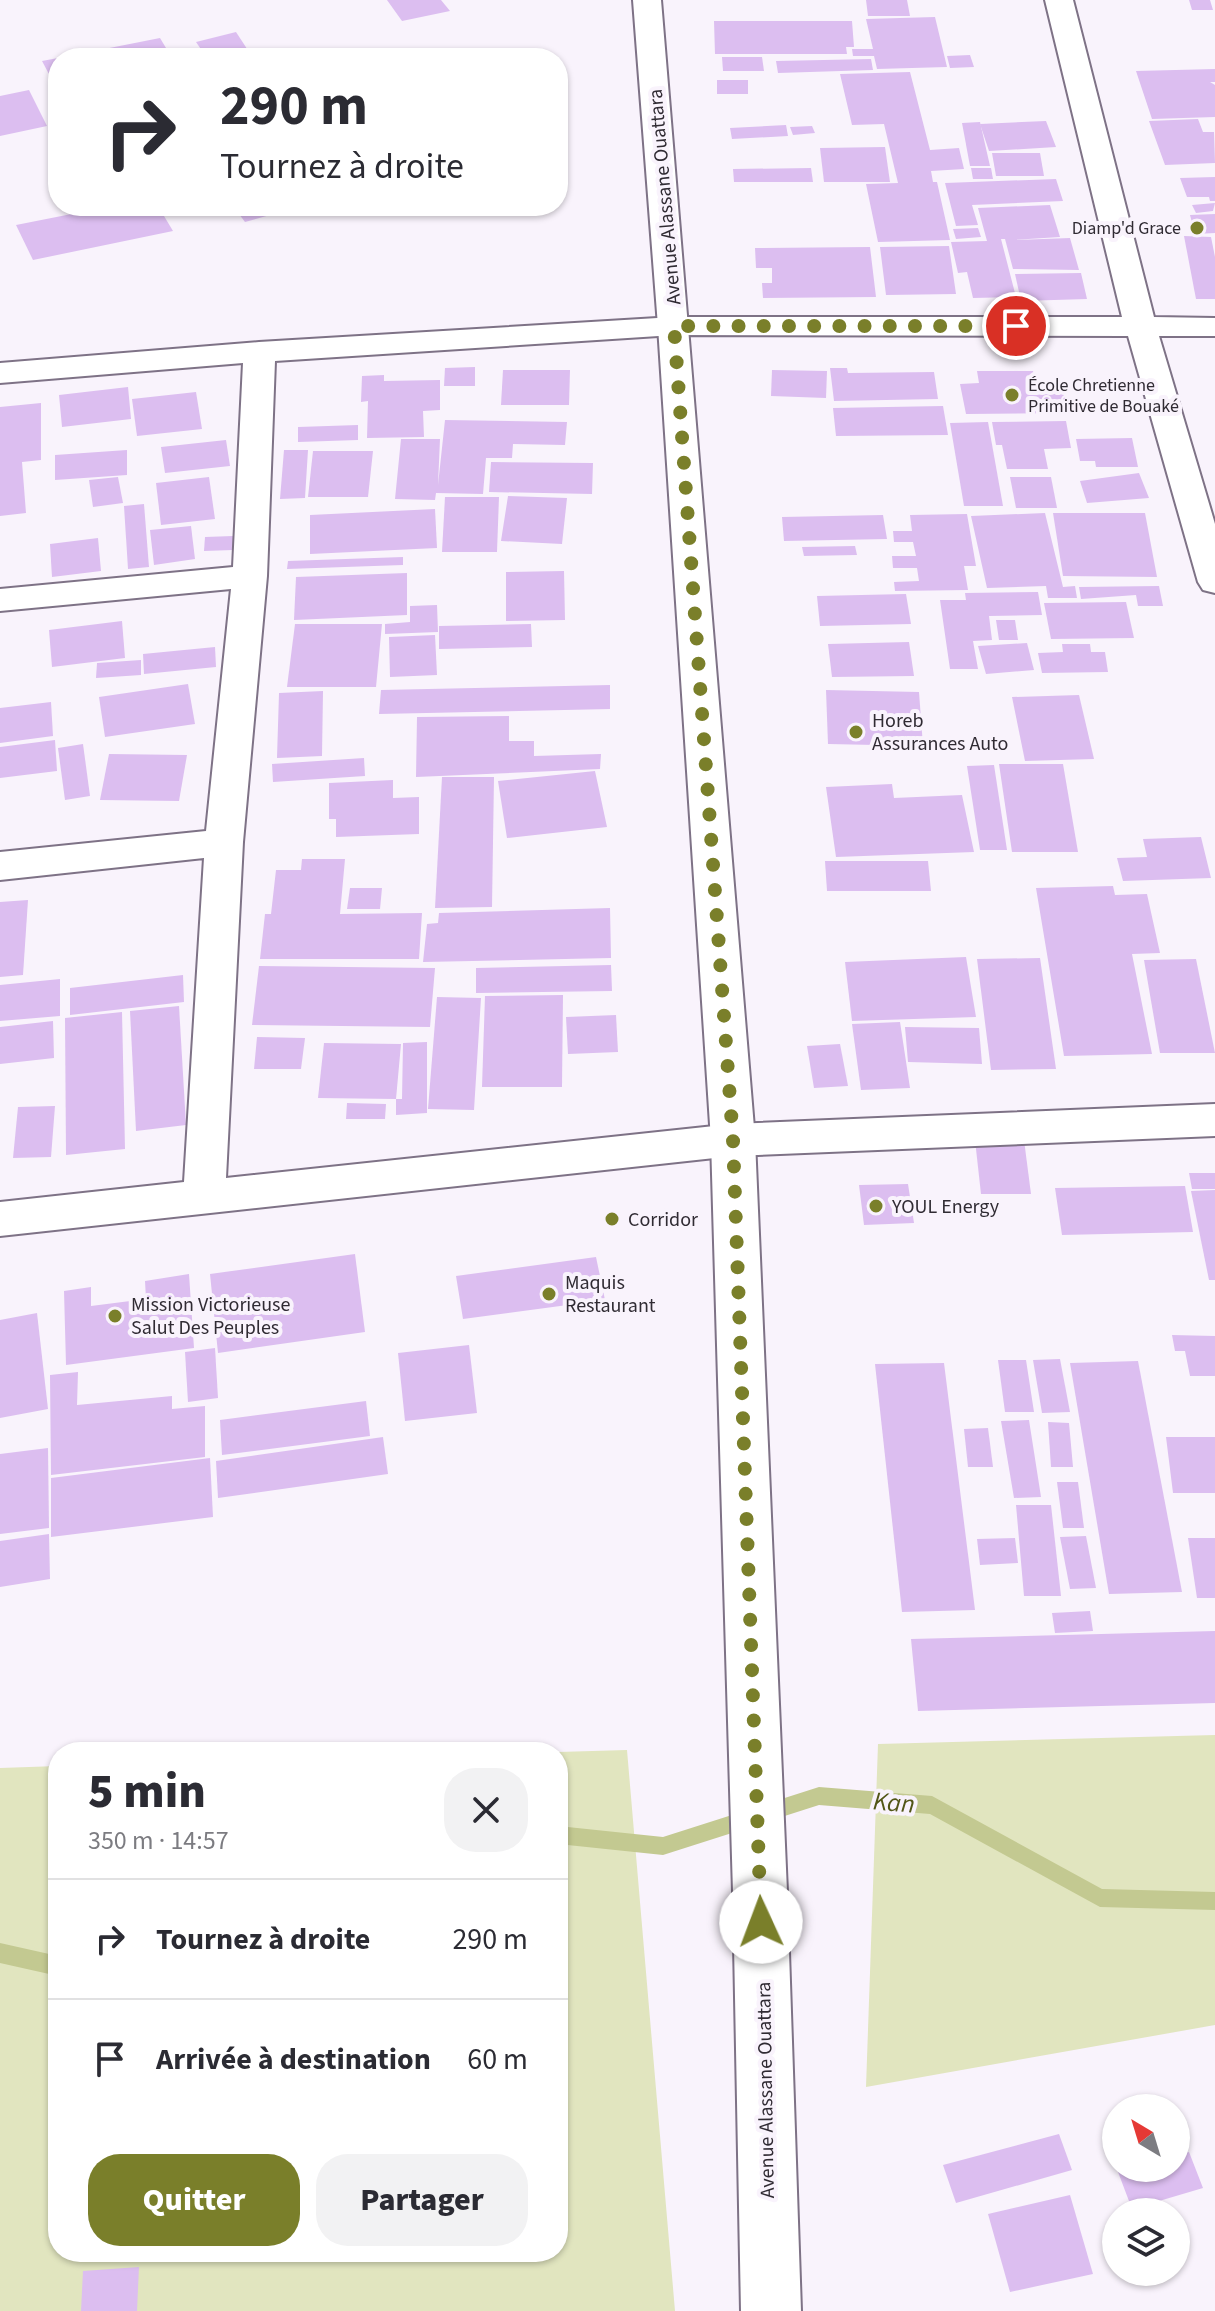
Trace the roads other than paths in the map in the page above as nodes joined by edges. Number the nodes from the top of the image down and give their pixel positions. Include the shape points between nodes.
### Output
1 (647, 0) edge
2 (1059, 0) edge
3 (1140, 325) junction
4 (674, 326) junction
5 (1215, 327) edge
6 (259, 352) junction
7 (0, 373) edge
8 (250, 576) junction
9 (1215, 582) edge
10 (0, 600) edge
11 (224, 842) junction
12 (0, 866) edge
13 (1215, 1120) edge
14 (733, 1140) junction
15 (204, 1195) junction
16 (0, 1219) edge
17 (771, 2311) edge

1 - 4 street, Avenue Alassane Ouattara
2 - 3 street
3 - 4 street
3 - 5 street
3 - 9 street
4 - 6 street
4 - 14 street, Avenue Alassane Ouattara
6 - 7 street
6 - 8 street
8 - 10 street
8 - 11 street
11 - 12 street
11 - 15 street
13 - 14 street
14 - 15 street
14 - 17 street, Avenue Alassane Ouattara
15 - 16 street

